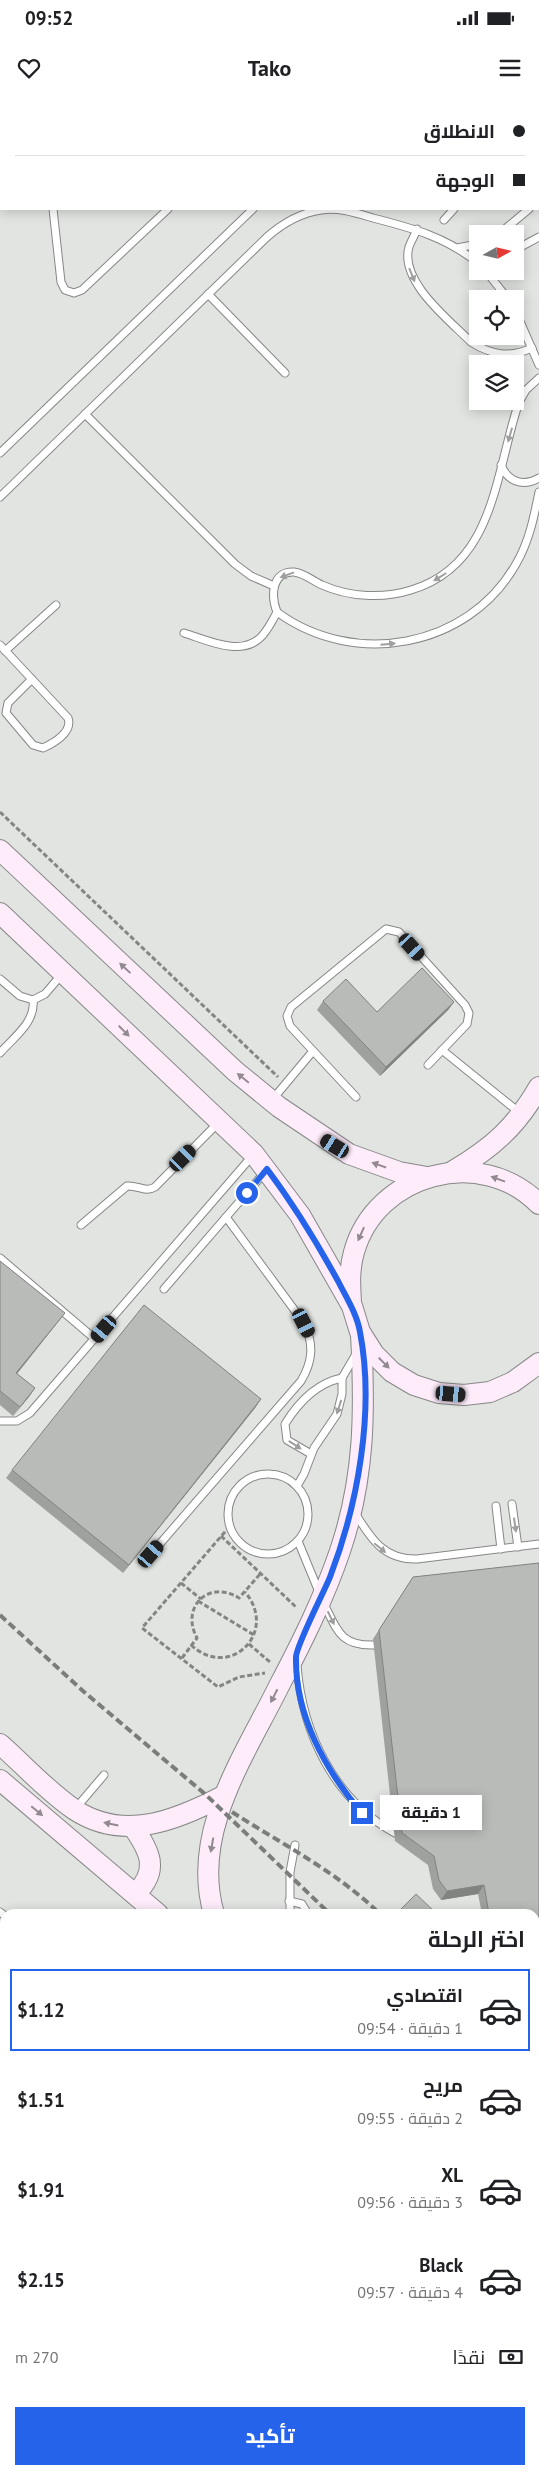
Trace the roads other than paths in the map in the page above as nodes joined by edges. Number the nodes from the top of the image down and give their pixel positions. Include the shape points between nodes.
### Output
1 (53, 210) edge
2 (167, 210) edge
3 (252, 210) edge
4 (332, 210) edge
5 (347, 210) edge
6 (453, 210) edge
7 (528, 210) edge
8 (444, 220) dead end
9 (510, 225) edge
10 (417, 229) junction
11 (539, 237) edge
12 (524, 245) edge
13 (469, 246) edge
14 (457, 248) junction
15 (469, 257) edge
16 (208, 294) junction
17 (524, 330) edge
18 (532, 348) junction
19 (539, 365) edge
20 (285, 373) dead end
21 (539, 378) edge
22 (85, 414) junction
23 (0, 454) edge
24 (501, 465) junction
25 (539, 478) edge
26 (539, 492) edge
27 (0, 497) edge
28 (274, 586) junction
29 (56, 605) dead end
30 (277, 612) junction
31 (184, 633) dead end
32 (2, 648) edge
33 (32, 679) junction
34 (0, 850) edge
35 (0, 913) edge
36 (0, 928) edge
37 (36, 946) junction
38 (64, 972) junction
39 (0, 979) edge
40 (33, 1000) junction
41 (442, 1050) junction
42 (313, 1051) junction
43 (0, 1053) edge
44 (428, 1065) dead end
45 (539, 1087) edge
46 (356, 1097) dead end
47 (271, 1101) junction
48 (522, 1114) junction
49 (220, 1121) junction
50 (254, 1154) junction
51 (267, 1169) junction
52 (453, 1171) junction
53 (427, 1176) junction
54 (539, 1204) edge
55 (226, 1217) junction
56 (80, 1225) dead end
57 (0, 1258) edge
58 (164, 1289) dead end
59 (352, 1306) junction
60 (95, 1339) junction
61 (361, 1339) junction
62 (539, 1363) edge
63 (342, 1378) junction
64 (0, 1422) edge
65 (311, 1454) junction
66 (297, 1486) junction
67 (512, 1504) dead end
68 (496, 1506) dead end
69 (352, 1508) junction
70 (298, 1541) junction
71 (539, 1544) edge
72 (518, 1547) junction
73 (501, 1549) junction
74 (151, 1554) edge
75 (322, 1598) junction
76 (374, 1645) dead end
77 (296, 1654) junction
78 (0, 1744) edge
79 (104, 1775) dead end
80 (0, 1780) edge
81 (223, 1796) junction
82 (75, 1810) junction
83 (133, 1827) junction
84 (395, 1833) dead end
85 (295, 1845) dead end
86 (134, 1894) junction
87 (288, 1901) junction
88 (152, 1909) edge
89 (213, 1909) edge
90 (289, 1909) edge
91 (305, 1909) edge

1 - 2 lane via 61,282 65,290 74,293 82,290
3 - 23 lane
4 - 16 lane via 310,212 276,228
5 - 10 lane
6 - 8 lane
7 - 9 lane
10 - 14 lane
10 -> 18 lane via 408,256 412,276 423,293 471,342 489,352 518,354
11 - 12 lane
13 - 14 lane
14 - 15 lane
16 - 20 lane
16 - 22 lane
17 - 18 lane
18 - 19 lane
21 -> 24 lane via 519,402
22 - 27 lane
22 - 28 lane via 235,564 251,576
24 - 25 lane via 508,477 519,482 527,483
24 -> 28 lane via 481,531 466,555 440,578 410,591 381,596 351,594 294,572 279,578
30 -> 26 lane via 315,633 342,642 401,643 439,632 472,612 507,578 530,533
28 - 30 lane via 272,594
29 - 32 lane
30 - 31 lane via 262,636 246,646 225,645
32 - 33 lane
33 - 33 lane via 69,722 66,732 43,748 32,745 6,713 8,703
47 -> 34 main road via 234,1071
35 - 37 main road
36 - 37 main road via 19,941
37 - 38 main road
38 - 40 lane via 45,994
38 -> 49 main road
39 - 40 lane via 20,996
40 - 43 lane via 29,1021
41 - 42 lane via 467,1024 467,1009 399,932 392,929 381,932 291,1008 288,1016 290,1026
41 - 44 lane
41 - 48 lane
42 - 46 lane
42 - 47 lane
45 - 48 main road
53 -> 47 main road via 399,1172 349,1154
48 - 52 main road via 485,1152
49 - 50 main road
49 - 56 lane via 155,1187 147,1190 127,1186
50 - 51 main road
50 - 60 lane
51 - 55 lane
51 - 59 main road via 300,1215
52 - 53 main road
54 -> 52 main road via 513,1184 484,1174
53 -> 59 main road via 402,1188 381,1205 364,1227 354,1252 349,1279
55 - 58 lane
55 - 74 lane via 304,1323 310,1340 311,1358 301,1381
57 - 60 lane
59 - 61 main road
60 - 64 lane via 30,1413 17,1422
61 -> 62 main road via 392,1372 414,1385 439,1393 464,1396 490,1392 513,1382
61 - 63 lane
61 - 69 main road via 364,1422
63 -> 65 lane via 337,1414
63 -> 65 lane via 327,1382 310,1393 285,1424 287,1440
65 - 66 lane
66 - 70 lane via 307,1503 308,1513 308,1523
66 - 70 lane via 280,1476 261,1475 237,1490 229,1507 230,1526 247,1548 265,1554 283,1552
67 -> 72 lane
68 - 73 lane
69 -> 73 lane via 378,1547 400,1558 417,1559
69 - 75 main road
70 - 75 lane
71 - 72 lane
72 - 73 lane
75 -> 76 lane via 345,1640
75 - 77 main road
77 -> 81 main road
77 - 84 lane via 302,1704 323,1759 362,1813
78 - 82 main road
79 - 82 lane
80 -> 86 main road
81 - 83 main road via 176,1818
81 -> 89 main road via 209,1862
83 -> 82 main road via 95,1820
83 - 86 main road via 146,1846 150,1863 146,1880
85 - 87 lane
86 - 88 main road
87 - 90 lane
87 - 91 lane via 302,1904

